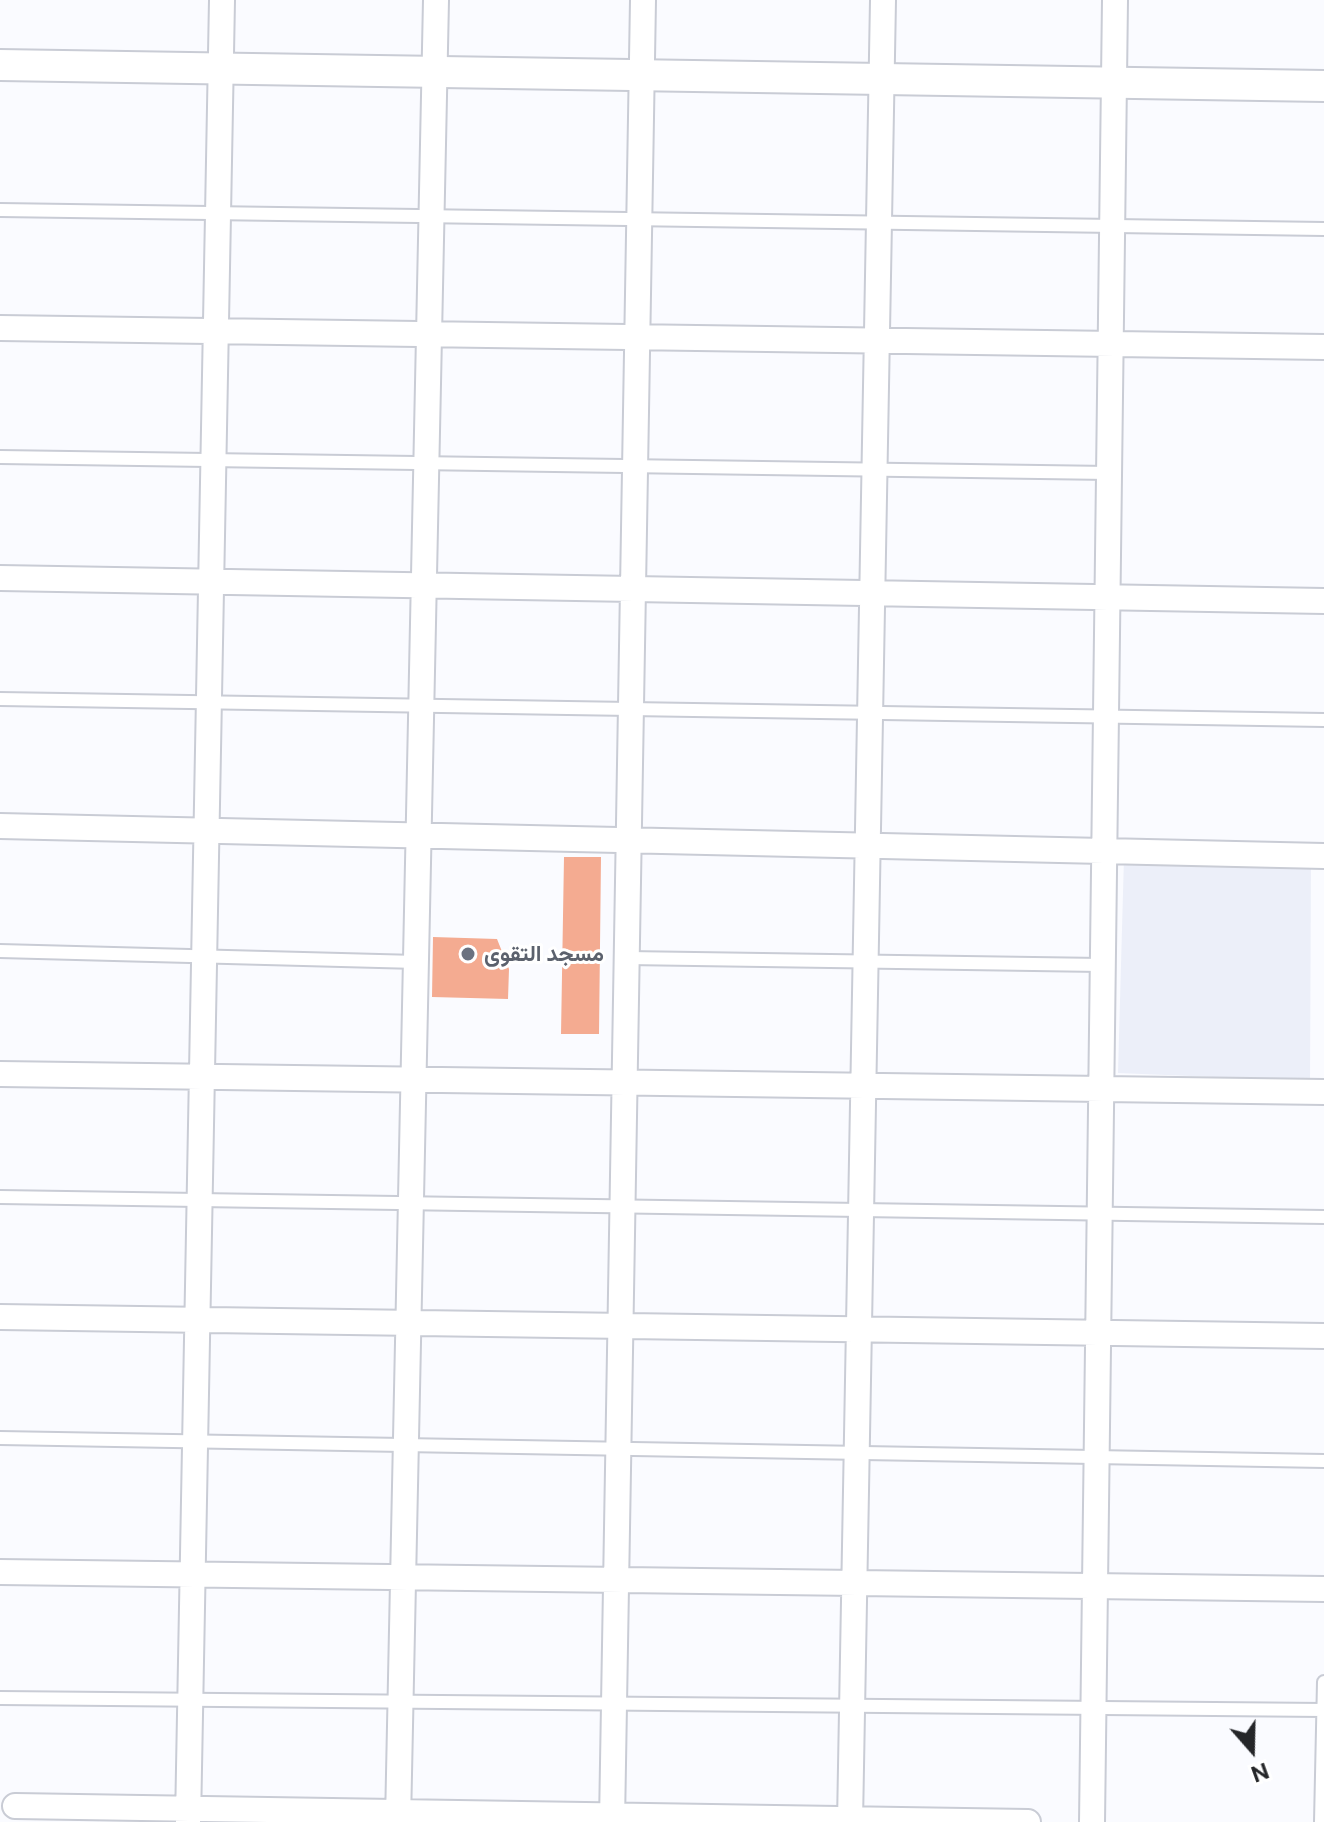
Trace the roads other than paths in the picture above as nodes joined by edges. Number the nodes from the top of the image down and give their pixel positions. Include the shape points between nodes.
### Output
1 (222, 0) edge
2 (436, 0) edge
3 (643, 0) edge
4 (883, 0) edge
5 (1115, 0) edge
6 (0, 65) edge
7 (222, 69) junction
8 (436, 72) junction
9 (642, 75) junction
10 (882, 79) junction
11 (1114, 83) junction
12 (1324, 86) edge
13 (0, 210) edge
14 (219, 213) junction
15 (433, 217) junction
16 (639, 219) junction
17 (879, 223) junction
18 (1112, 226) junction
19 (1324, 229) edge
20 (0, 328) edge
21 (218, 331) junction
22 (431, 334) junction
23 (637, 337) junction
24 (877, 341) junction
25 (1111, 344) junction
26 (1324, 347) edge
27 (0, 457) edge
28 (215, 460) junction
29 (427, 463) junction
30 (635, 466) junction
31 (875, 470) junction
32 (1109, 473) junction
33 (0, 578) edge
34 (212, 581) junction
35 (425, 585) junction
36 (633, 589) junction
37 (872, 593) junction
38 (1108, 597) junction
39 (1324, 601) edge
40 (0, 699) edge
41 (210, 702) junction
42 (422, 705) junction
43 (631, 709) junction
44 (870, 713) junction
45 (1106, 717) junction
46 (1324, 720) edge
47 (0, 826) edge
48 (208, 830) junction
49 (419, 835) junction
50 (629, 840) junction
51 (868, 845) junction
52 (1104, 850) junction
53 (1324, 856) edge
54 (0, 951) edge
55 (205, 956) junction
56 (627, 958) junction
57 (417, 962) junction
58 (865, 962) junction
59 (1101, 965) junction
60 (0, 1074) edge
61 (203, 1077) junction
62 (414, 1080) junction
63 (624, 1082) junction
64 (863, 1086) junction
65 (1101, 1089) junction
66 (1324, 1092) edge
67 (0, 1197) edge
68 (200, 1200) junction
69 (411, 1203) junction
70 (622, 1207) junction
71 (861, 1210) junction
72 (1099, 1214) junction
73 (1324, 1217) edge
74 (0, 1317) edge
75 (198, 1320) junction
76 (409, 1323) junction
77 (621, 1326) junction
78 (859, 1329) junction
79 (1098, 1333) junction
80 (1324, 1336) edge
81 (0, 1438) edge
82 (196, 1442) junction
83 (407, 1446) junction
84 (618, 1449) junction
85 (856, 1453) junction
86 (1096, 1458) junction
87 (1324, 1461) edge
88 (0, 1572) edge
89 (193, 1574) junction
90 (404, 1577) junction
91 (616, 1579) junction
92 (854, 1582) junction
93 (1095, 1585) junction
94 (1324, 1589) edge
95 (1324, 1682) edge
96 (0, 1698) edge
97 (191, 1699) junction
98 (401, 1701) junction
99 (614, 1703) junction
100 (852, 1706) junction
101 (1093, 1708) junction
102 (1324, 1710) edge
103 (15, 1806) dead end
104 (188, 1816) edge
105 (398, 1817) edge
106 (612, 1819) edge
107 (850, 1821) edge
108 (1028, 1822) edge
109 (1092, 1822) edge
110 (1321, 1822) edge

1 - 7 street
2 - 8 street
3 - 9 street
4 - 10 street
5 - 11 street
6 - 7 street
7 - 8 street
7 - 14 street
8 - 9 street
8 - 15 street
9 - 10 street
9 - 16 street
10 - 11 street
10 - 17 street
11 - 12 street
11 - 18 street
13 - 14 lane
14 - 15 lane
14 - 21 street
15 - 16 lane
15 - 22 street
16 - 17 lane
16 - 23 street
17 - 18 lane
17 - 24 street
18 - 19 lane
18 - 25 street
20 - 21 street
21 - 22 street
21 - 28 street
22 - 23 street
22 - 29 street
23 - 24 street
23 - 30 street
24 - 25 street
24 - 31 street
25 - 26 street
25 - 32 street
27 - 28 lane
28 - 29 lane
28 - 34 street
29 - 30 lane
29 - 35 street
30 - 31 lane
30 - 36 street
31 - 32 lane
31 - 37 street
32 - 38 street
33 - 34 street
34 - 35 street
34 - 41 street
35 - 36 street
35 - 42 street
36 - 37 street
36 - 43 street
37 - 38 street
37 - 44 street
38 - 39 street
38 - 45 street
40 - 41 lane
41 - 42 lane
41 - 48 street
42 - 43 lane
42 - 49 street
43 - 44 lane
43 - 50 street
44 - 45 lane
44 - 51 street
45 - 46 lane
45 - 52 street
47 - 48 street
48 - 49 street
48 - 55 street
49 - 50 street
49 - 57 street
50 - 51 street
50 - 56 street
51 - 52 street
51 - 58 street
52 - 53 street
52 - 59 street
54 - 55 lane
55 - 57 lane
55 - 61 street
56 - 58 lane
56 - 63 street
57 - 62 street
58 - 59 lane
58 - 64 street
59 - 65 street
60 - 61 street
61 - 62 street
61 - 68 street
62 - 63 street
62 - 69 street
63 - 64 street
63 - 70 street
64 - 65 street
64 - 71 street
65 - 66 street
65 - 72 street
67 - 68 lane
68 - 69 lane
68 - 75 street
69 - 70 lane
69 - 76 street
70 - 71 lane
70 - 77 street
71 - 72 lane
71 - 78 street
72 - 73 lane
72 - 79 street
74 - 75 street
75 - 76 street
75 - 82 street
76 - 77 street
76 - 83 street
77 - 78 street
77 - 84 street
78 - 79 street
78 - 85 street
79 - 80 street
79 - 86 street
81 - 82 lane
82 - 83 lane
82 - 89 street
83 - 84 lane
83 - 90 street
84 - 85 lane
84 - 91 street
85 - 86 lane
85 - 92 street
86 - 87 lane
86 - 93 street
88 - 89 street
89 - 90 street
89 - 97 street
90 - 91 street
90 - 98 street
91 - 92 street
91 - 99 street
92 - 93 street
92 - 100 street
93 - 94 street
93 - 101 street
95 - 102 lane
96 - 97 lane
97 - 98 lane
97 - 104 street
98 - 99 lane
98 - 105 street
99 - 100 lane
99 - 106 street
100 - 101 lane
100 - 107 street
101 - 102 lane
101 - 109 street
102 - 110 lane
103 - 104 street
104 - 105 street
105 - 106 street
106 - 107 street
107 - 108 street

